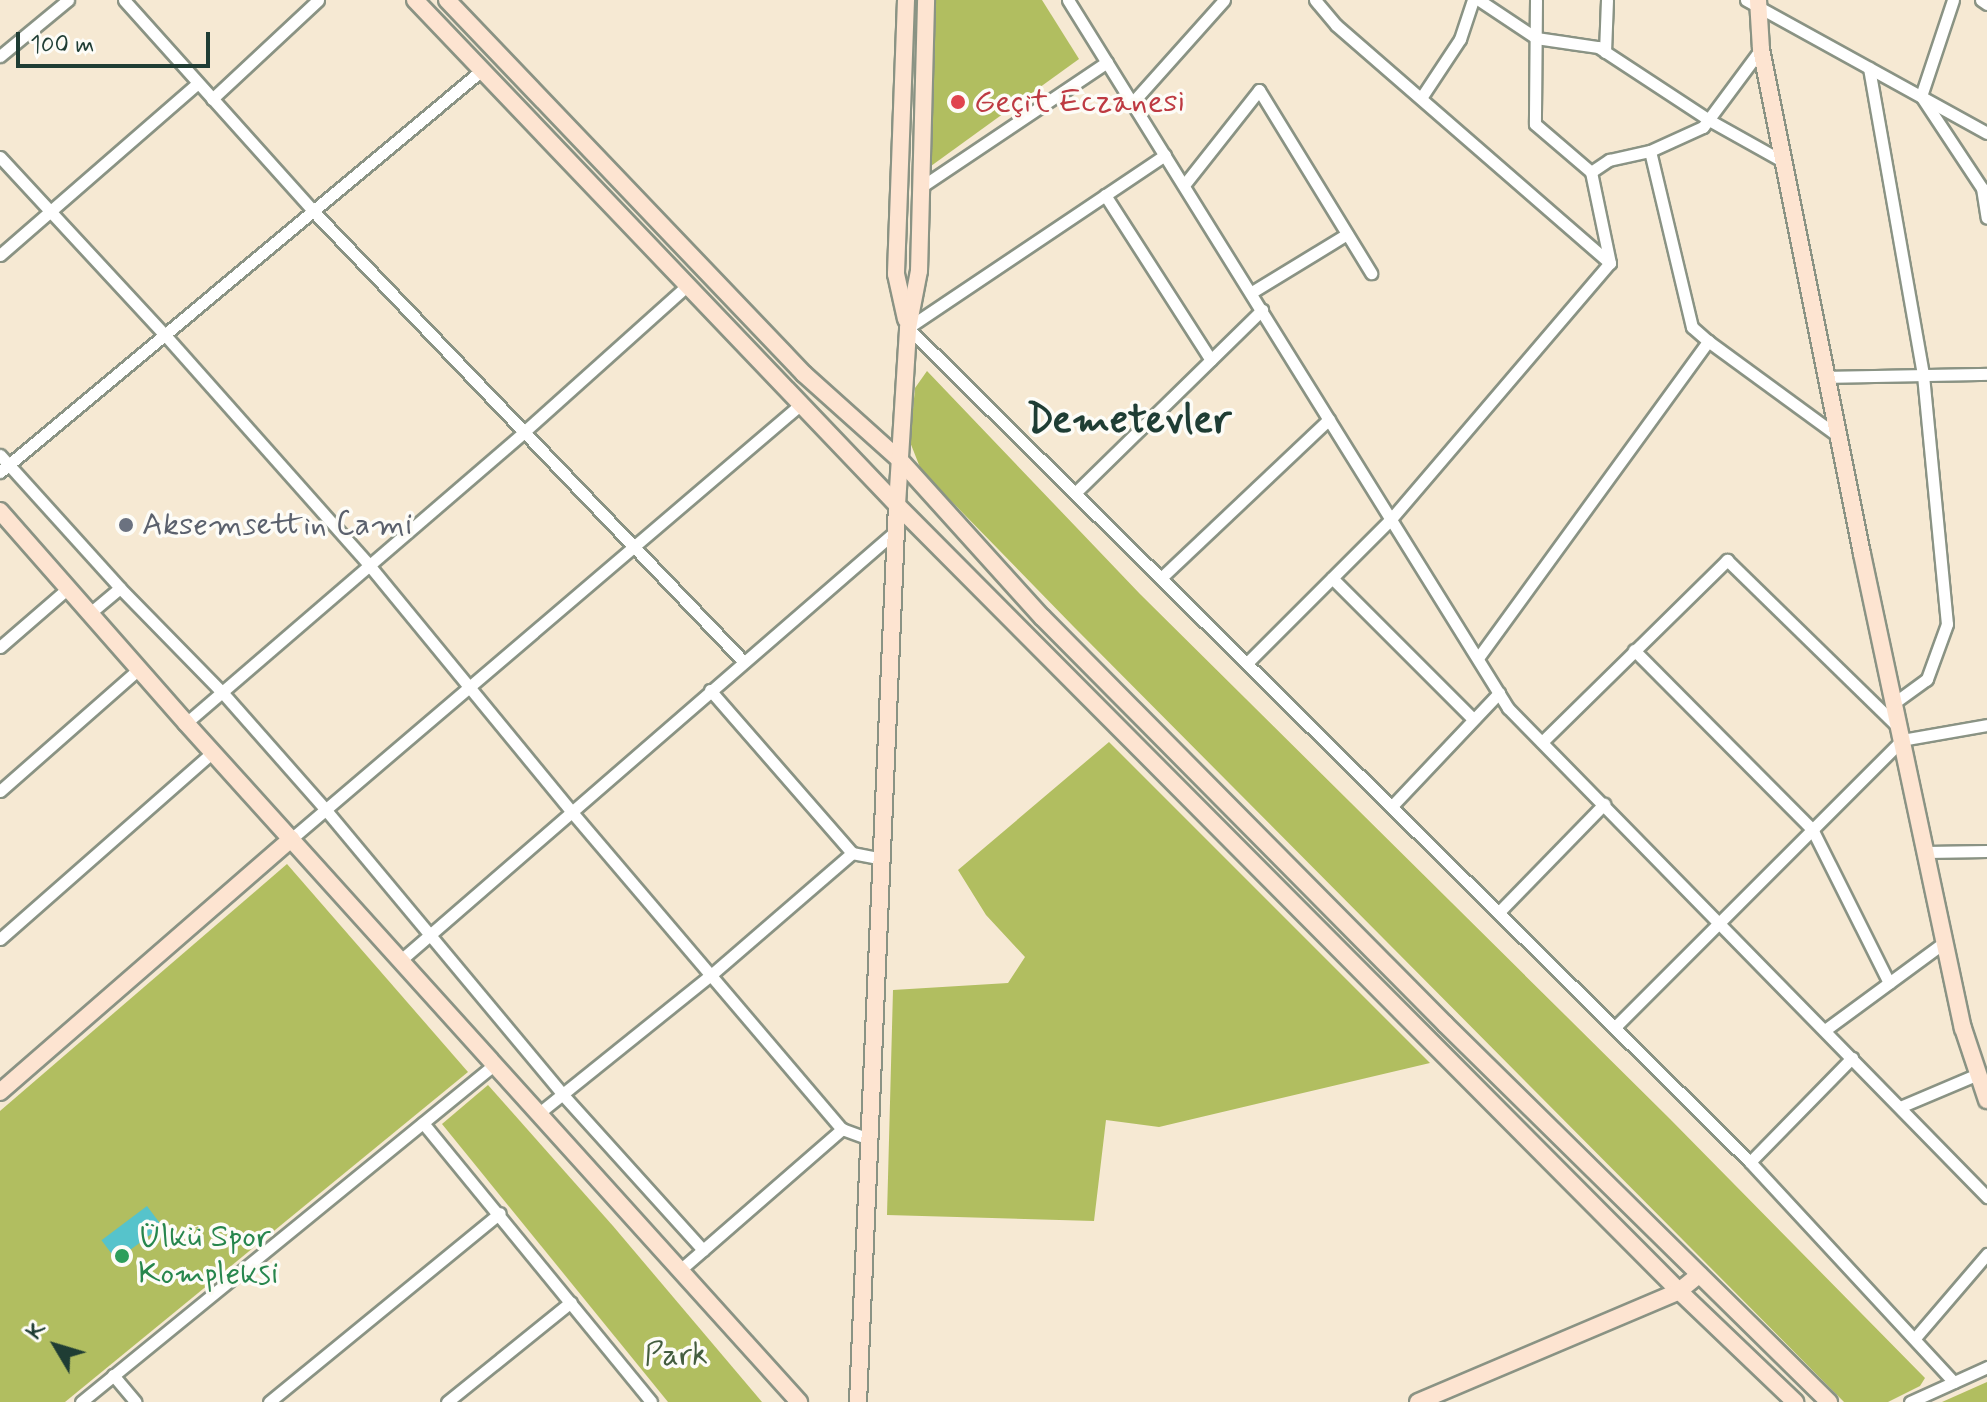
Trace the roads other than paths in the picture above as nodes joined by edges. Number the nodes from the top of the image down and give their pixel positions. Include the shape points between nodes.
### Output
1 (68, 0) edge
2 (124, 0) edge
3 (318, 0) edge
4 (415, 0) edge
5 (447, 0) edge
6 (906, 0) edge
7 (926, 0) edge
8 (1068, 0) edge
9 (1224, 0) edge
10 (1315, 0) edge
11 (1473, 0) edge
12 (1479, 0) edge
13 (1536, 0) edge
14 (1607, 0) edge
15 (1953, 0) edge
16 (1981, 0) edge
17 (1754, 3) edge
18 (1987, 4) edge
19 (1536, 38) junction
20 (1761, 49) junction
21 (1605, 52) junction
22 (0, 56) edge
23 (1107, 62) junction
24 (1869, 68) junction
25 (482, 70) junction
26 (198, 83) junction
27 (1921, 96) junction
28 (1421, 98) junction
29 (212, 99) junction
30 (1132, 103) junction
31 (1709, 120) junction
32 (1987, 133) edge
33 (1650, 151) junction
34 (1165, 155) junction
35 (0, 157) edge
36 (1784, 162) junction
37 (1591, 172) junction
38 (1184, 185) junction
39 (921, 187) junction
40 (1105, 195) junction
41 (313, 211) junction
42 (51, 213) junction
43 (1987, 218) edge
44 (1347, 234) junction
45 (0, 255) edge
46 (1610, 263) junction
47 (1371, 273) dead end
48 (688, 285) junction
49 (1252, 292) junction
50 (1262, 310) junction
51 (908, 328) junction
52 (165, 335) junction
53 (1708, 341) junction
54 (1211, 360) junction
55 (1987, 374) edge
56 (1923, 375) junction
57 (1827, 377) junction
58 (801, 404) junction
59 (1329, 419) junction
60 (525, 431) junction
61 (1839, 437) junction
62 (0, 455) edge
63 (900, 460) junction
64 (4, 469) edge
65 (1075, 493) junction
66 (897, 505) junction
67 (0, 511) edge
68 (1391, 519) junction
69 (896, 531) junction
70 (634, 546) junction
71 (369, 565) junction
72 (1161, 578) junction
73 (1332, 578) junction
74 (68, 588) junction
75 (120, 588) junction
76 (90, 613) junction
77 (0, 647) edge
78 (1634, 650) junction
79 (1478, 658) junction
80 (743, 661) junction
81 (1247, 663) junction
82 (139, 669) junction
83 (470, 685) junction
84 (710, 690) junction
85 (222, 692) junction
86 (1499, 693) junction
87 (1894, 703) junction
88 (1472, 718) junction
89 (186, 723) junction
90 (1987, 725) edge
91 (1900, 734) junction
92 (1542, 742) junction
93 (213, 752) junction
94 (0, 791) edge
95 (1604, 804) junction
96 (1392, 806) junction
97 (325, 809) junction
98 (571, 811) junction
99 (1812, 829) junction
100 (291, 839) junction
101 (1987, 851) edge
102 (1926, 852) junction
103 (852, 853) junction
104 (882, 859) junction
105 (1499, 912) junction
106 (1721, 921) junction
107 (429, 935) junction
108 (0, 939) edge
109 (1945, 942) junction
110 (402, 959) junction
111 (712, 974) junction
112 (1889, 983) junction
113 (1615, 1027) junction
114 (1825, 1030) junction
115 (1852, 1058) junction
116 (495, 1064) junction
117 (1983, 1086) edge
118 (0, 1092) edge
119 (563, 1095) junction
120 (1900, 1107) junction
121 (539, 1113) junction
122 (423, 1123) junction
123 (842, 1129) junction
124 (869, 1139) junction
125 (1750, 1162) junction
126 (1987, 1197) edge
127 (500, 1213) junction
128 (703, 1250) junction
129 (1987, 1254) edge
130 (680, 1270) junction
131 (1699, 1275) junction
132 (1679, 1291) junction
133 (571, 1302) junction
134 (1915, 1338) junction
135 (1987, 1367) edge
136 (113, 1375) junction
137 (1954, 1382) junction
138 (647, 1397) edge
139 (81, 1402) edge
140 (136, 1402) edge
141 (269, 1402) edge
142 (447, 1402) edge
143 (631, 1402) edge
144 (799, 1402) edge
145 (858, 1402) edge
146 (1418, 1402) edge
147 (1795, 1402) edge
148 (1829, 1402) edge
149 (1910, 1402) edge

1 - 22 street
2 - 26 street
3 - 29 street
4 - 25 street
5 - 63 street via 804,374
6 - 51 street via 896,274
7 - 39 street
8 - 23 street
9 - 30 street
10 - 28 street via 1336,25
11 - 28 street via 1460,39
12 - 19 street
13 - 19 street
14 - 21 street
15 - 27 street
16 - 18 street
17 - 20 street
17 - 24 street
19 - 21 street
19 - 37 street via 1535,124
20 - 31 street
20 - 36 street
21 - 31 street
23 - 30 street
23 - 39 street
24 - 27 street
24 - 56 street
25 - 41 street
25 - 48 street
26 - 29 street
26 - 42 street
27 - 32 street
27 - 43 street via 1982,188
28 - 46 street
29 - 41 street
30 - 34 street
31 - 33 street
31 - 36 street
33 - 37 street via 1609,160
33 - 53 street via 1692,327
34 - 38 street
34 - 40 street
35 - 42 street
36 - 57 street
37 - 46 street
38 - 44 street via 1259,90
38 - 49 street
39 - 51 street via 919,271
40 - 51 street
40 - 54 street
41 - 52 street
41 - 60 street
42 - 45 street
42 - 52 street
44 - 47 street
44 - 49 street
46 - 68 street
48 - 58 street
48 - 60 street
49 - 50 street
50 - 54 street
50 - 59 street
51 - 63 street
51 - 65 street
52 - 64 street
52 - 71 street
53 - 61 street
53 - 79 street
54 - 65 street
55 - 56 street
56 - 57 street
56 - 87 street via 1947,624 1927,679
57 - 61 street
58 - 66 street
58 - 70 street
59 - 68 street
59 - 72 street
60 - 70 street
60 - 71 street
61 - 87 street
62 - 64 street
63 - 66 street
63 - 131 street via 1042,617
64 - 75 street
65 - 72 street
66 - 69 street
66 - 132 street
67 - 74 street
68 - 73 street
68 - 79 street
69 - 80 street
69 - 104 street
70 - 80 street
70 - 83 street
71 - 83 street
71 - 85 street
72 - 81 street
73 - 81 street
73 - 88 street
74 - 76 street
74 - 77 street
75 - 76 street
75 - 85 street
76 - 82 street
78 - 91 street via 1727,560
78 - 92 street
78 - 99 street
79 - 86 street
80 - 84 street
81 - 96 street
82 - 89 street
82 - 94 street
83 - 97 street
83 - 98 street
84 - 98 street
84 - 103 street
85 - 89 street
85 - 97 street
86 - 88 street
86 - 92 street
87 - 91 street
88 - 96 street
89 - 93 street
90 - 91 street
91 - 99 street
91 - 102 street
92 - 95 street
93 - 100 street
93 - 108 street
95 - 105 street
95 - 106 street
96 - 105 street
97 - 100 street
97 - 107 street
98 - 107 street
98 - 111 street
99 - 106 street
99 - 112 street
100 - 110 street
100 - 118 street
101 - 102 street
102 - 109 street
103 - 104 street
103 - 111 street
104 - 124 street
105 - 113 street
106 - 113 street
106 - 114 street
107 - 110 street
107 - 119 street
109 - 112 street
109 - 117 street via 1963,1028
110 - 116 street
111 - 119 street
111 - 123 street
112 - 114 street
113 - 125 street
114 - 115 street
115 - 120 street
115 - 125 street
116 - 121 street
116 - 122 street
117 - 120 street
119 - 121 street
119 - 128 street
120 - 126 street
121 - 130 street
122 - 127 street
122 - 136 street
123 - 124 street
123 - 128 street
124 - 145 street
125 - 134 street
127 - 133 street
127 - 141 street
128 - 130 street
129 - 134 street
130 - 144 street
131 - 132 street
131 - 148 street
132 - 146 street
132 - 147 street
133 - 138 street
133 - 142 street
134 - 137 street
135 - 137 street
136 - 139 street
136 - 140 street
137 - 149 street
138 - 143 street

